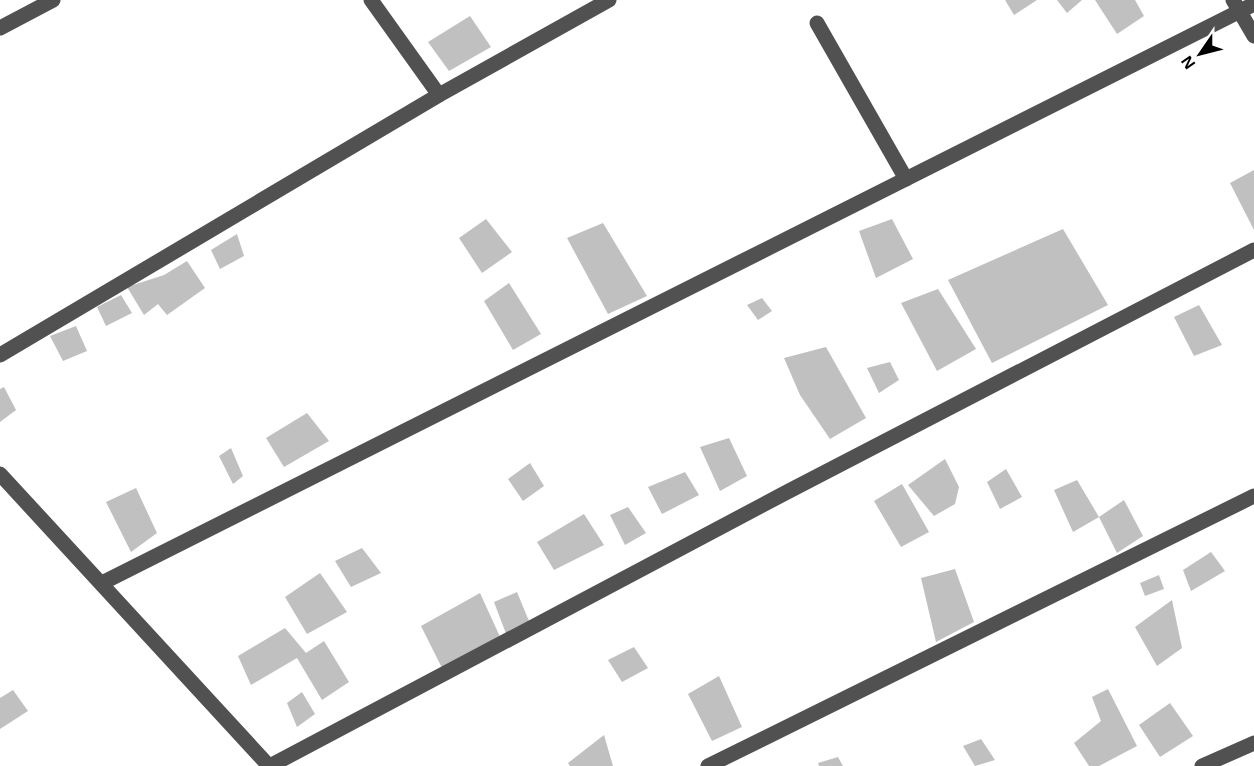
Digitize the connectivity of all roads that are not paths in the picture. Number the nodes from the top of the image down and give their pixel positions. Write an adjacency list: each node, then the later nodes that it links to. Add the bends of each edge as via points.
1 (53, 0): 6 (street)
2 (371, 0): 8 (street)
3 (609, 0): 8 (street)
4 (1242, 5): 7 (street); 9 (street)
5 (817, 23): 9 (street)
6 (0, 28)
7 (1254, 36)
8 (439, 95): 11 (street)
9 (906, 179): 14 (street)
10 (1254, 250): 16 (street)
11 (0, 355)
12 (0, 474): 14 (street)
13 (1254, 496): 17 (street)
14 (102, 583): 16 (street)
15 (1254, 743): 18 (street)
16 (269, 766)
17 (708, 766)
18 (1202, 766)

